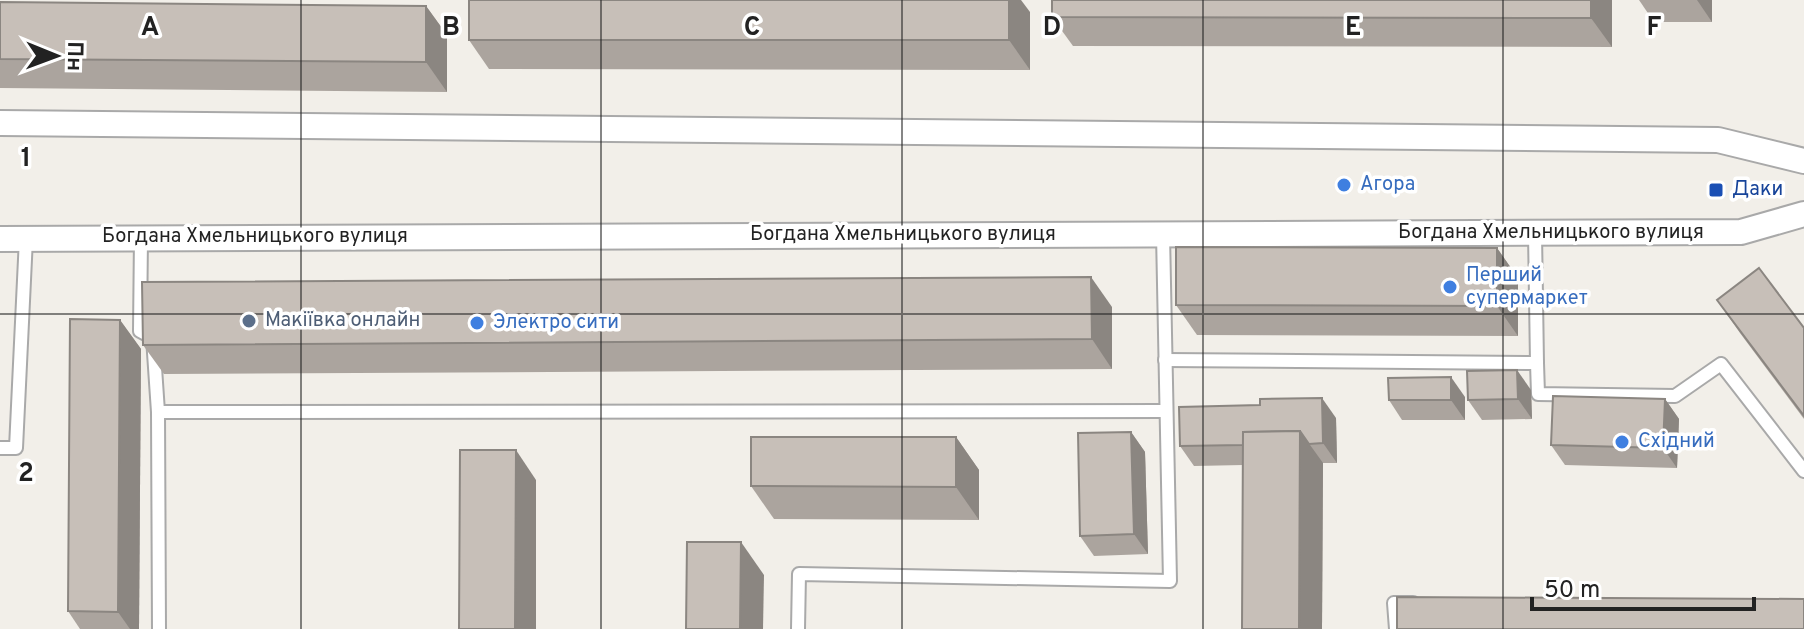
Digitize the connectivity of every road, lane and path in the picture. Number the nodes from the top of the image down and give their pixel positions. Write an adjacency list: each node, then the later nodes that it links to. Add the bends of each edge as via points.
1 (0, 123): 2 (street, via 1718,140)
2 (1804, 161)
3 (1804, 214): 4 (street, Богдана Хмельницького вулиця, via 1741,232)
4 (1535, 233): 5 (street, Богдана Хмельницького вулиця); 10 (lane)
5 (1163, 234): 6 (street, Богдана Хмельницького вулиця); 9 (lane)
6 (141, 237): 7 (street, Богдана Хмельницького вулиця); 12 (lane, via 140,331 153,338)
7 (26, 238): 8 (street, Богдана Хмельницького вулиця); 13 (lane, via 16,448)
8 (0, 239)
9 (1165, 360): 10 (lane); 11 (lane)
10 (1537, 363): 14 (lane, via 1538,394 1675,396 1721,364)
11 (1166, 411): 12 (lane); 17 (lane, via 1170,581 799,574)
12 (158, 412): 16 (lane)
13 (0, 448)
14 (1804, 471)
15 (1426, 604): 18 (lane, via 1394,603)
16 (159, 629)
17 (798, 629)
18 (1396, 629)

